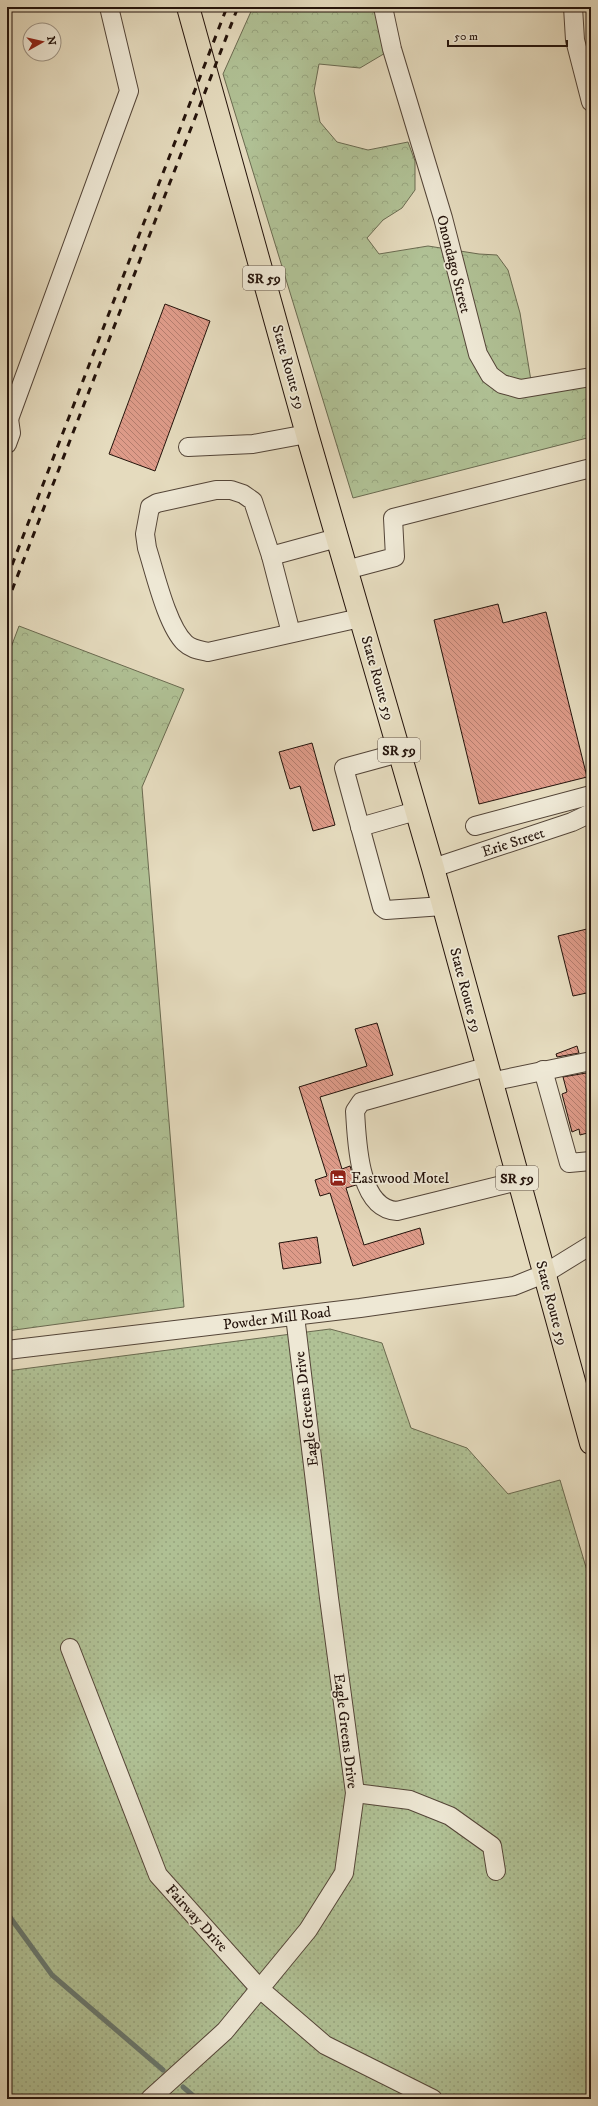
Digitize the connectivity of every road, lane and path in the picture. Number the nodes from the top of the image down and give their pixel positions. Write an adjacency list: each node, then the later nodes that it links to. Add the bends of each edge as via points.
1 (108, 7): 7 (street, via 129,91)
2 (188, 7): 8 (main road, State Route 59 / SR 59)
3 (383, 7): 6 (street, Onondago Street, via 392,49 443,218 478,354 490,375 502,384 520,388)
4 (573, 7): 5 (street, via 575,40)
5 (591, 102)
6 (591, 377)
7 (8, 420): 9 (street, via 11,433)
8 (307, 434): 10 (street, via 253,444); 12 (main road, State Route 59 / SR 59)
9 (7, 444)
10 (188, 447)
11 (591, 468): 14 (street, via 393,518 395,557)
12 (337, 538): 13 (street); 14 (main road, State Route 59 / SR 59)
13 (272, 556): 16 (street); 16 (street, via 253,501 243,494 231,490 216,490 157,503 150,507 145,534 147,548 174,630 185,644 195,650 208,652)
14 (346, 570): 15 (main road, State Route 59 / SR 59)
15 (360, 618): 16 (street); 17 (main road, State Route 59 / SR 59)
16 (291, 633)
17 (400, 753): 19 (main road, State Route 59 / SR 59); 24 (street, via 344,768)
18 (591, 794): 23 (street)
19 (416, 811): 24 (street); 25 (main road, State Route 59 / SR 59)
20 (591, 813): 21 (street, Erie Street)
21 (572, 822): 22 (street); 25 (street, Erie Street)
22 (591, 825)
23 (475, 826)
24 (360, 827): 26 (street, via 382,907 386,910)
25 (433, 868): 26 (main road, State Route 59 / SR 59)
26 (443, 906): 29 (main road, State Route 59 / SR 59)
27 (591, 1061): 28 (street)
28 (543, 1070): 29 (street); 30 (street, via 569,1163)
29 (488, 1074): 31 (main road, State Route 59 / SR 59); 31 (street, via 360,1102 355,1111 364,1180 372,1198 381,1207 397,1211)
30 (591, 1161)
31 (518, 1181): 33 (main road, State Route 59 / SR 59)
32 (591, 1245): 33 (street, Powder Mill Road)
33 (544, 1274): 34 (street, Powder Mill Road, via 514,1286); 36 (main road, State Route 59 / SR 59)
34 (295, 1316): 35 (street, Powder Mill Road); 38 (street, Eagle Greens Drive)
35 (7, 1350)
36 (591, 1443)
37 (70, 1648): 40 (street, Fairway Drive, via 158,1875)
38 (355, 1793): 39 (street, via 410,1800 450,1816 492,1846); 40 (street, Eagle Greens Drive, via 344,1872 308,1930)
39 (496, 1871)
40 (260, 1989): 41 (street, Eagle Greens Drive, via 225,2030); 42 (street, Fairway Drive, via 325,2045)
41 (150, 2099)
42 (433, 2099)

